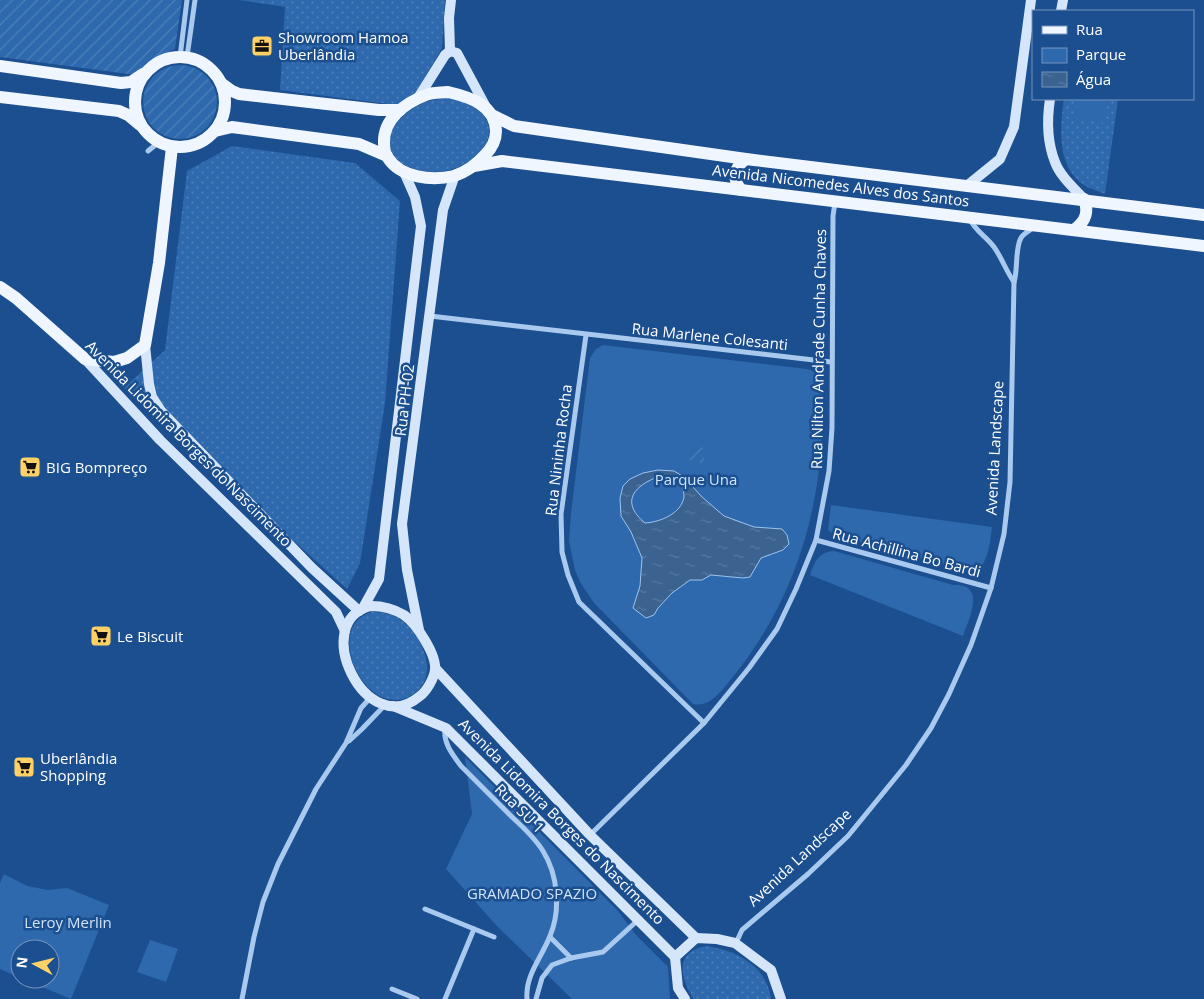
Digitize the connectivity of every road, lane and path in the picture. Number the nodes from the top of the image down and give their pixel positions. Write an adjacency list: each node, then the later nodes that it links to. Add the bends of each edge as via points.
1 (187, 0): 6 (street)
2 (195, 0): 6 (street)
3 (451, 0): 5 (street)
4 (1031, 0): 25 (street, via 1014,127 1000,159)
5 (450, 50): 11 (street); 14 (street, via 457,53)
6 (183, 57): 8 (main road, via 168,58); 9 (main road, via 199,60 217,75)
7 (0, 66): 8 (main road, via 121,83 131,82)
8 (147, 71): 15 (main road, via 136,92 136,110)
9 (221, 83): 13 (main road, via 239,94); 16 (main road, via 224,110)
10 (0, 97): 15 (main road, via 119,111 128,114)
11 (418, 98): 13 (main road); 14 (main road, via 448,92 468,96)
12 (1050, 100): 27 (street, via 1048,125 1055,163)
13 (400, 110): 20 (main road, via 392,117 384,136)
14 (489, 111): 21 (main road, Avenida Nicomedes Alves dos Santos, via 514,126); 22 (main road, via 496,125 496,135 493,145)
15 (142, 127): 17 (main road)
16 (215, 131): 18 (main road, via 196,145); 20 (main road, via 232,128 359,144)
17 (158, 142): 18 (main road); 19 (street)
18 (172, 146): 38 (main road, via 159,263)
19 (148, 151)
20 (387, 156): 23 (main road)
21 (746, 159): 25 (main road, Avenida Nicomedes Alves dos Santos); 26 (main road, via 735,174)
22 (474, 166): 24 (main road); 26 (main road, Avenida Nicomedes Alves dos Santos, via 502,161)
23 (404, 172): 24 (main road, via 434,178); 45 (street, Rua PH-02, via 415,197 421,226 379,579)
24 (455, 176): 36 (street, Rua PH-02, via 444,210)
25 (968, 185): 27 (main road, Avenida Nicomedes Alves dos Santos)
26 (741, 190): 28 (main road, Avenida Nicomedes Alves dos Santos)
27 (1084, 199): 29 (main road, Avenida Nicomedes Alves dos Santos); 32 (main road, via 1087,213)
28 (835, 201): 30 (main road, Avenida Nicomedes Alves dos Santos); 40 (street, Rua Nilton Andrade Cunha Chaves)
29 (1204, 214)
30 (969, 217): 31 (main road, Avenida Nicomedes Alves dos Santos); 34 (street, via 974,228 998,253)
31 (1036, 225): 32 (main road, Avenida Nicomedes Alves dos Santos); 34 (street, Avenida Landscape, via 1021,236 1018,243)
32 (1075, 229): 33 (main road, Avenida Nicomedes Alves dos Santos)
33 (1204, 246)
34 (1014, 282): 44 (street, Avenida Landscape, via 1010,482 1004,534)
35 (0, 287): 39 (main road, Avenida Lidomira Borges do Nascimento)
36 (430, 316): 37 (street, Rua Marlene Colesanti); 46 (street, Rua PH-02, via 402,524)
37 (586, 335): 40 (street, Rua Marlene Colesanti); 51 (street, Rua Nininha Rocha, via 561,514 562,552 568,575 579,602)
38 (145, 345): 39 (main road, via 127,358 114,362); 41 (street, Avenida Lidomira Borges do Nascimento, via 152,397 161,411)
39 (86, 359): 42 (street, Avenida Lidomira Borges do Nascimento)
40 (831, 362): 43 (street, Rua Nilton Andrade Cunha Chaves, via 830,471)
41 (207, 458): 42 (street); 45 (street, Avenida Lidomira Borges do Nascimento, via 312,568)
42 (194, 473): 47 (street, Avenida Lidomira Borges do Nascimento, via 336,612)
43 (816, 540): 44 (street, Rua Achillina Bo Bardi); 51 (street, Rua Nilton Andrade Cunha Chaves, via 777,628 750,668)
44 (991, 588): 61 (street, Avenida Landscape, via 949,694 906,765 848,836 742,930)
45 (361, 610): 46 (street, via 381,606 390,609 404,615); 47 (street, via 348,622)
46 (419, 630): 48 (street)
47 (345, 631): 49 (street, via 346,659 352,676)
48 (436, 669): 50 (street, via 422,695 409,704); 54 (street, Avenida Lidomira Borges do Nascimento)
49 (371, 697): 50 (street); 53 (street, via 361,708)
50 (389, 706): 52 (street, Avenida Lidomira Borges do Nascimento); 53 (street)
51 (704, 723): 54 (street, Rua Nilton Andrade Cunha Chaves)
52 (446, 728): 56 (street, Avenida Lidomira Borges do Nascimento); 58 (street, Rua SU 1, via 444,737 461,766 544,851 557,893 555,921)
53 (346, 743): 65 (street, via 316,789 275,871 256,928)
54 (590, 835): 60 (street, Avenida Lidomira Borges do Nascimento)
55 (425, 909): 57 (street)
56 (638, 920): 62 (street, Avenida Lidomira Borges do Nascimento); 63 (street, via 604,952)
57 (474, 929): 59 (street); 67 (street)
58 (550, 936): 63 (street); 68 (street, Rua SU 1, via 526,987)
59 (494, 937)
60 (696, 938): 61 (street); 62 (street)
61 (735, 944): 71 (street, via 771,970)
62 (675, 957): 70 (street, via 678,988)
63 (571, 958): 69 (street, via 552,965 544,973)
64 (392, 989): 66 (street)
65 (242, 999)
66 (416, 999)
67 (445, 999)
68 (527, 999)
69 (536, 999)
70 (685, 999)
71 (781, 999)

